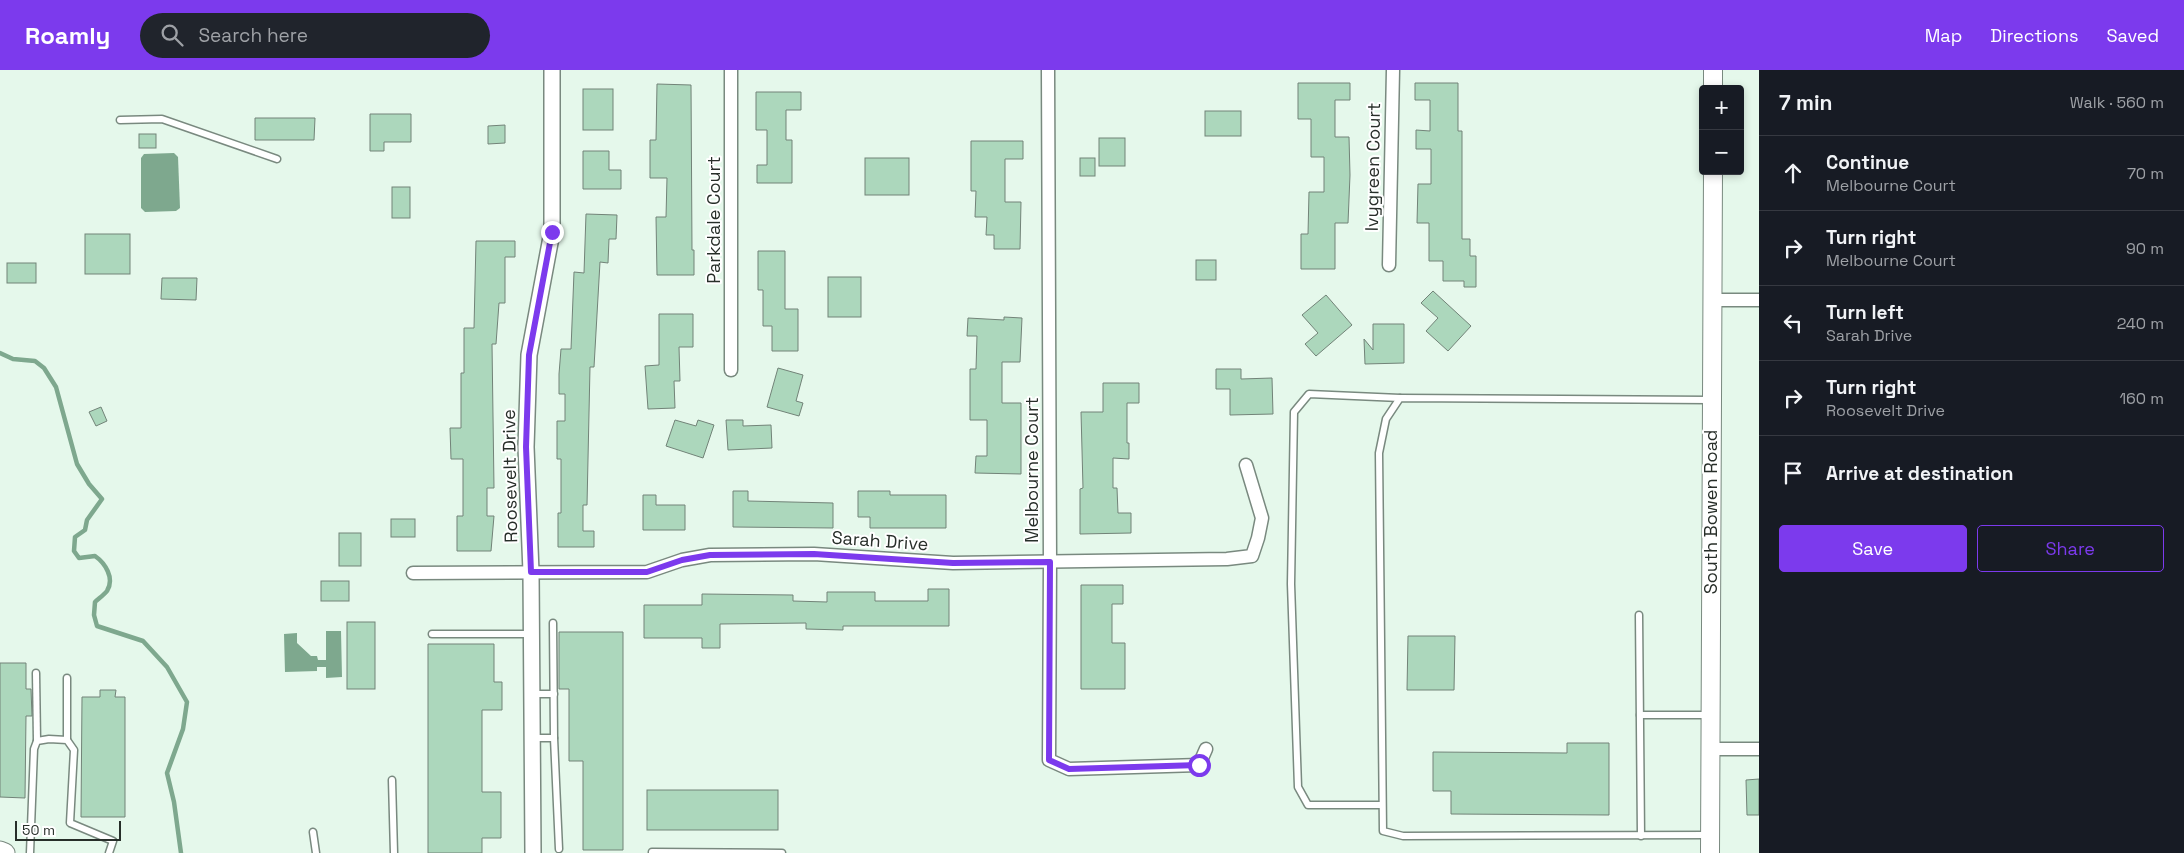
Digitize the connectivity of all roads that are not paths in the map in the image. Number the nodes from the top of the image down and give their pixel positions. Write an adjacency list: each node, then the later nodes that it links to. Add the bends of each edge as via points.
1 (552, 70): 18 (street, Roosevelt Drive, via 552,232 529,355 526,447)
2 (731, 70): 13 (street, Parkdale Court)
3 (1048, 70): 17 (street, Melbourne Court)
4 (1393, 70): 10 (street, Ivygreen Court)
5 (1713, 70): 6 (main road)
6 (1713, 85)
7 (120, 120): 8 (lane, via 162,120)
8 (277, 159)
9 (1713, 175): 11 (main road, South Bowen Road)
10 (1389, 265)
11 (1712, 300): 12 (street); 15 (main road, South Bowen Road)
12 (1759, 300)
13 (731, 370)
14 (1400, 398): 15 (lane); 38 (lane, via 1386,419 1378,453); 38 (lane, via 1309,394 1294,412 1291,584 1298,787 1308,805)
15 (1712, 400): 29 (main road, South Bowen Road)
16 (1246, 465): 17 (street, Sarah Drive, via 1262,518 1252,556)
17 (1050, 562): 18 (street, Sarah Drive, via 953,563 814,554 710,555 647,572); 34 (street, Melbourne Court, via 1049,760 1069,769 1199,765)
18 (531, 572): 19 (street, Sarah Drive); 23 (street, Roosevelt Drive)
19 (413, 573)
20 (1639, 615): 28 (lane)
21 (553, 623): 27 (lane)
22 (432, 634): 23 (lane)
23 (531, 634): 26 (street, Roosevelt Drive)
24 (36, 673): 33 (lane)
25 (67, 678): 32 (lane)
26 (531, 694): 27 (lane); 30 (street, Roosevelt Drive)
27 (554, 694): 31 (lane)
28 (1640, 715): 29 (lane); 41 (lane)
29 (1710, 715): 35 (main road, South Bowen Road)
30 (532, 738): 31 (lane); 50 (street, Roosevelt Drive)
31 (554, 738): 42 (lane)
32 (67, 740): 33 (lane); 47 (lane, via 74,750 70,823 113,841)
33 (37, 741): 46 (lane)
34 (1206, 749)
35 (1710, 749): 36 (street); 40 (main road, South Bowen Road)
36 (1759, 749)
37 (392, 780): 49 (lane)
38 (1382, 805): 41 (lane, via 1383,831 1402,836)
39 (313, 832): 48 (lane)
40 (1710, 835): 41 (lane); 52 (main road, South Bowen Road)
41 (1641, 836)
42 (559, 848)
43 (0, 851): 45 (main road)
44 (652, 852): 51 (lane)
45 (5, 853)
46 (30, 853)
47 (109, 853)
48 (316, 853)
49 (394, 853)
50 (533, 853)
51 (782, 853)
52 (1710, 853)

